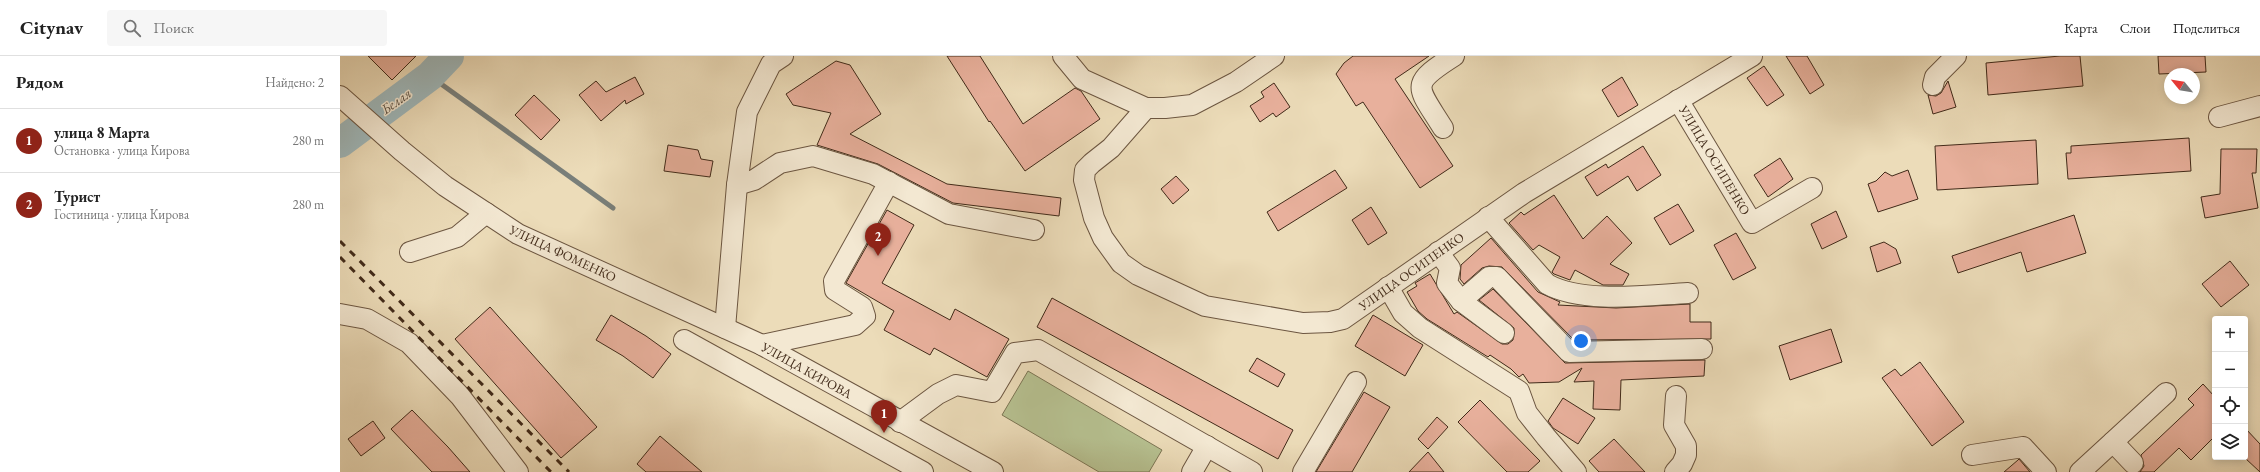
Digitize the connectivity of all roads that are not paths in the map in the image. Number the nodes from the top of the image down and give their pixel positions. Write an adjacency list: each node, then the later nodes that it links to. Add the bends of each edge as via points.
1 (783, 56): 15 (street, via 771,64 747,112)
2 (1063, 56): 11 (street, via 1082,79)
3 (1274, 56): 11 (street, via 1236,82 1192,104)
4 (1454, 56): 13 (street, via 1430,71 1421,84 1420,92)
5 (1752, 56): 8 (street, УЛИЦА ОСИПЕНКО)
6 (1956, 56): 7 (street, via 1935,77)
7 (1932, 85)
8 (1678, 100): 16 (street, УЛИЦА ОСИПЕНКО, via 1752,223); 18 (street, УЛИЦА ОСИПЕНКО)
9 (346, 102): 17 (street, УЛИЦА ФОМЕНКО, via 445,186)
10 (2260, 106): 12 (street)
11 (1146, 108): 22 (street, УЛИЦА ОСИПЕНКО, via 1111,148 1085,170 1084,180 1094,218 1103,238 1121,263 1138,275 1205,306 1303,323 1343,319)
12 (2219, 117)
13 (1443, 128)
14 (889, 182): 15 (street, via 873,174 812,156 780,163 754,180); 19 (street, via 949,214); 29 (street, via 834,281 835,290 862,307 865,316 855,325)
15 (737, 185): 26 (street)
16 (1812, 188)
17 (486, 214): 20 (street, via 457,237); 26 (street, УЛИЦА ФОМЕНКО, via 518,234)
18 (1488, 217): 21 (street, УЛИЦА ОСИПЕНКО); 23 (street, via 1547,284 1560,291 1622,297)
19 (1034, 230)
20 (410, 252)
21 (1438, 252): 22 (street, УЛИЦА ОСИПЕНКО); 24 (street, via 1450,268 1447,283)
22 (1388, 287): 45 (street, via 1403,313 1420,328 1519,391 1528,412)
23 (1688, 293)
24 (1461, 301): 27 (street); 30 (street, via 1489,277 1497,277 1569,352)
25 (340, 314): 39 (street, via 367,319 409,343 460,396)
26 (725, 328): 29 (street, УЛИЦА КИРОВА)
27 (1504, 333)
28 (684, 340): 40 (street)
29 (762, 345): 34 (street, УЛИЦА КИРОВА)
30 (1702, 349)
31 (1356, 382): 44 (street)
32 (2166, 393): 35 (street)
33 (1676, 396): 46 (street, via 1674,425 1686,446 1686,455)
34 (900, 422): 36 (street, via 938,394 956,385 992,392 1015,353 1038,350); 41 (street, УЛИЦА КИРОВА)
35 (2113, 442): 38 (street); 48 (street)
36 (1207, 446): 42 (street); 43 (street)
37 (1972, 455): 47 (street, via 2023,447)
38 (2133, 463)
39 (518, 472)
40 (923, 472)
41 (993, 472)
42 (1192, 472)
43 (1252, 472)
44 (1303, 472)
45 (1576, 472)
46 (1674, 472)
47 (2046, 472)
48 (2080, 472)

